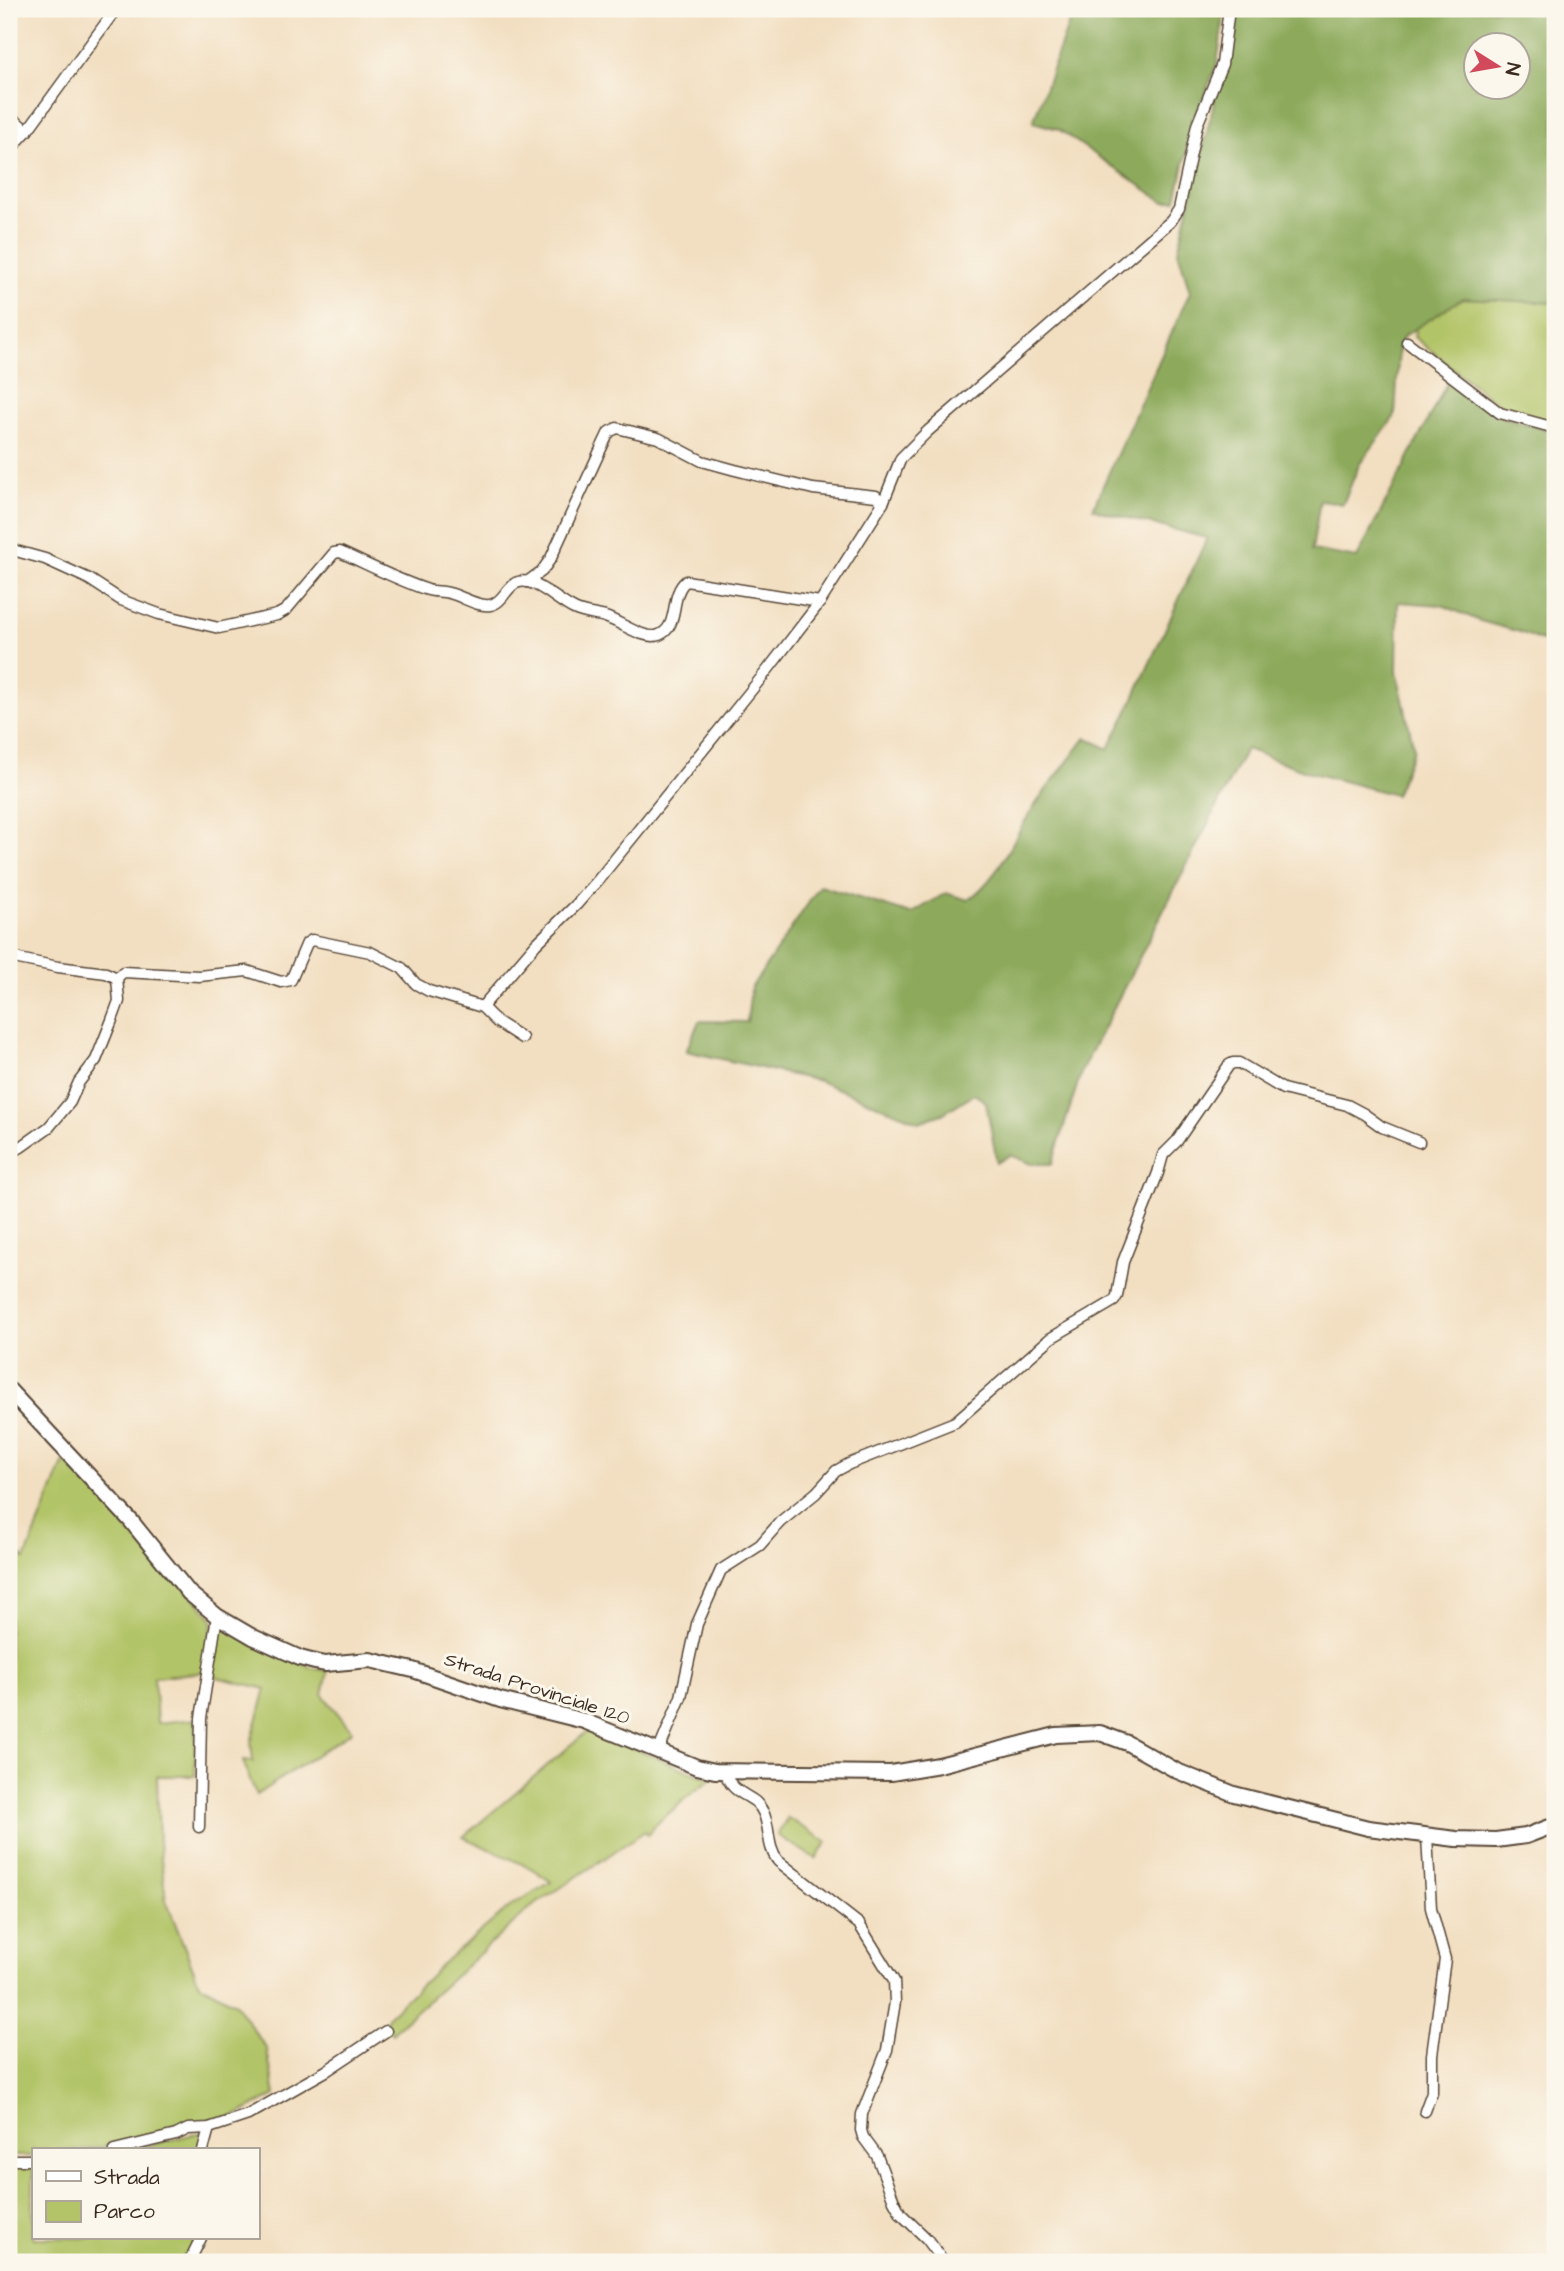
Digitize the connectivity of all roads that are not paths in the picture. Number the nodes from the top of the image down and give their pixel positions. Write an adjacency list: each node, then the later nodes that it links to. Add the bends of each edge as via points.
1 (116, 9): 4 (street)
2 (1229, 9): 8 (street, via 1222,64 1197,125 1179,209 1171,221 928,431 901,458)
3 (9, 115): 4 (street)
4 (27, 131): 5 (street)
5 (9, 151)
6 (1408, 342): 7 (street, via 1500,413)
7 (1555, 428)
8 (883, 503): 10 (street, via 876,496 813,489 702,461 658,438 617,428 609,432 551,558); 11 (street)
9 (9, 550): 10 (street, via 45,559 121,600 219,628 286,610 334,552 421,587 487,606 497,603 517,582)
10 (527, 582): 11 (street, via 577,611 653,637 669,626 677,593 686,581)
11 (820, 602): 14 (street, via 599,879)
12 (9, 957): 13 (street)
13 (117, 978): 14 (street, via 123,972 199,976 247,971 290,981 312,940 370,951 429,991); 17 (street, via 119,1001 96,1060 49,1127)
14 (482, 1007): 15 (street)
15 (522, 1038)
16 (1419, 1142): 20 (street, via 1382,1127 1347,1105 1283,1089 1239,1063 1230,1065 1163,1155 1123,1262 1114,1301 1039,1347 955,1422 836,1471 760,1545 721,1570 698,1623 681,1697)
17 (9, 1154)
18 (9, 1390): 19 (street, Strada Provinciale 120, via 131,1521 189,1593)
19 (217, 1616): 20 (street, Strada Provinciale 120, via 300,1658 325,1664 370,1660 398,1665 500,1700 584,1721); 23 (street, via 201,1718)
20 (659, 1750): 21 (street, Strada Provinciale 120, via 696,1767)
21 (725, 1771): 24 (street, Strada Provinciale 120, via 891,1773 1056,1735 1100,1733 1244,1797 1368,1828); 34 (street, via 733,1788 763,1812 778,1861 859,1924 894,1981 887,2050 862,2114 861,2130 901,2214)
22 (1555, 1825): 24 (street, Strada Provinciale 120, via 1526,1836 1496,1840)
23 (199, 1827)
24 (1427, 1836): 26 (street, via 1431,1908 1445,1959 1432,2055 1432,2092)
25 (386, 2031): 27 (street, via 248,2115)
26 (1425, 2111)
27 (209, 2128): 28 (street, via 188,2129); 29 (street)
28 (122, 2148)
29 (204, 2148)
30 (9, 2160): 31 (street)
31 (32, 2160)
32 (200, 2240): 33 (street)
33 (190, 2262)
34 (944, 2262)

